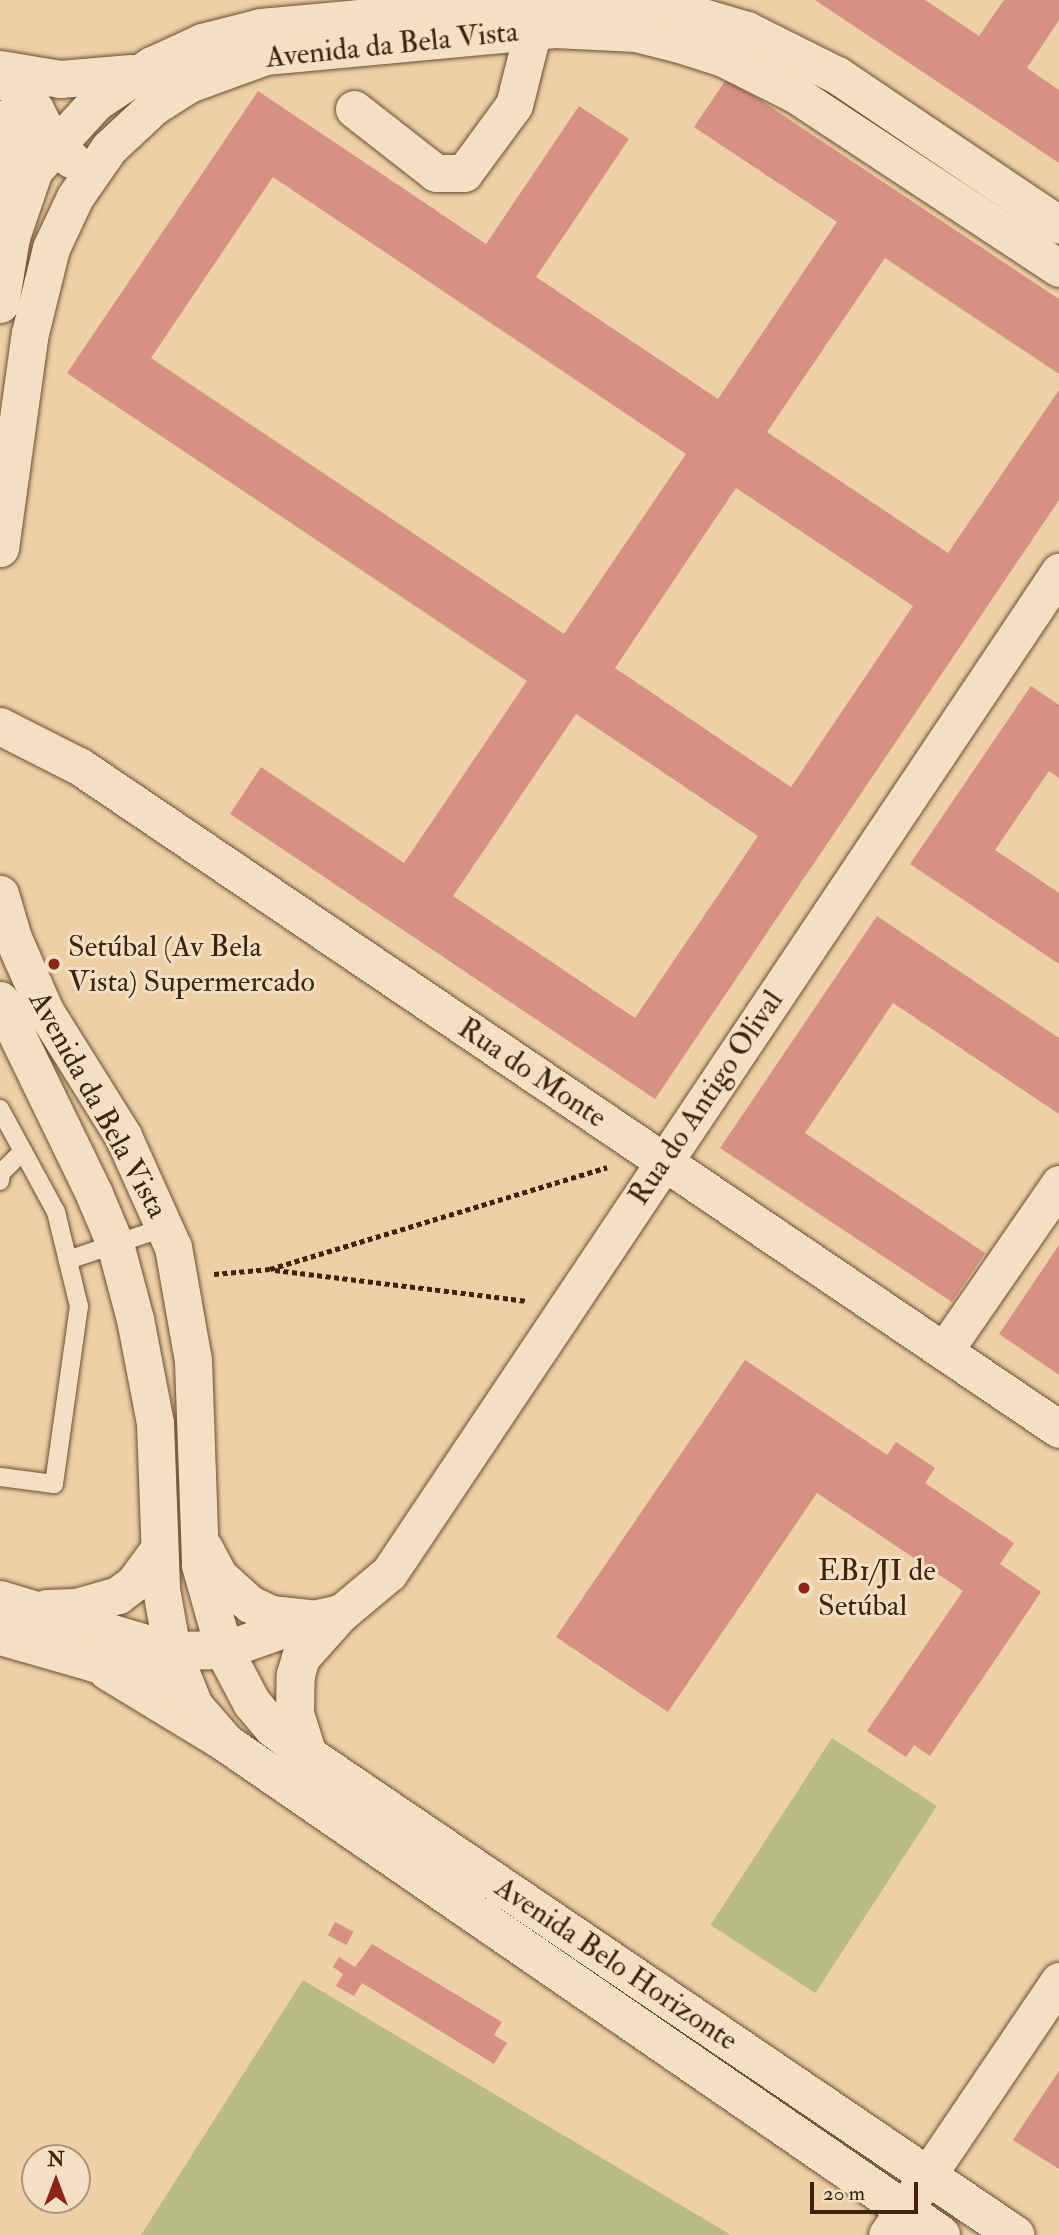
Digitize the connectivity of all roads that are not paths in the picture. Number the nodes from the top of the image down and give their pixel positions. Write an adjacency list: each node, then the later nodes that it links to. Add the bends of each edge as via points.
1 (679, 4): 2 (street, Avenida da Bela Vista); 5 (street, Avenida da Bela Vista, via 557,2 300,23 202,42)
2 (745, 15): 11 (street, Avenida da Bela Vista)
3 (533, 30): 6 (street, via 514,105 464,173 436,173); 10 (street, Avenida da Bela Vista, via 265,55 189,84 154,106 130,126); 13 (street, Avenida da Bela Vista, via 636,33 723,58 760,74)
4 (0, 71): 5 (street, via 61,79); 9 (street, via 35,109)
5 (143, 71): 9 (street, Avenida da Bela Vista, via 96,102)
6 (354, 109)
7 (0, 119): 9 (street, via 30,139)
8 (0, 130): 12 (street, via 13,195)
9 (53, 145): 10 (street); 12 (street, Avenida da Bela Vista, via 34,170)
10 (89, 174): 15 (street, Avenida da Bela Vista, via 51,248 41,288)
11 (1059, 225)
12 (14, 227): 14 (street, Avenida da Bela Vista)
13 (1059, 268)
14 (0, 304)
15 (0, 548)
16 (1059, 572): 22 (street, Rua do Antigo Olival)
17 (0, 726): 22 (street, Rua do Monte, via 79,766)
18 (0, 894): 25 (street, Avenida da Bela Vista, via 44,1011 123,1136)
19 (0, 1000): 26 (street, Avenida da Bela Vista)
20 (0, 1110): 21 (lane)
21 (23, 1151): 23 (lane, via 1,1173); 27 (lane, via 56,1212)
22 (663, 1162): 28 (street, Rua do Monte); 34 (street, Rua do Antigo Olival, via 389,1573)
23 (0, 1181)
24 (1059, 1184): 28 (street)
25 (166, 1227): 26 (lane); 31 (street, Avenida da Bela Vista, via 181,1279 193,1360)
26 (115, 1244): 27 (lane); 32 (street, Avenida da Bela Vista, via 155,1423)
27 (68, 1260): 30 (lane, via 79,1306 54,1484)
28 (944, 1352): 29 (street, Rua do Monte)
29 (1059, 1429)
30 (0, 1477)
31 (198, 1531): 34 (street, via 213,1568 250,1604 271,1614); 36 (street, Avenida da Bela Vista, via 210,1613)
32 (159, 1549): 33 (street, via 134,1583 106,1601); 38 (street, Avenida da Bela Vista)
33 (15, 1604): 38 (street, Avenida Belo Horizonte)
34 (325, 1621): 36 (street, Rua do Antigo Olival); 40 (street, via 301,1658 296,1675 295,1714)
35 (0, 1636): 37 (street, Avenida Belo Horizonte)
36 (230, 1662): 38 (street, Avenida Belo Horizonte); 40 (street, Avenida Belo Horizonte, via 252,1703 273,1728)
37 (94, 1663): 38 (street, Avenida Belo Horizonte); 39 (street, Avenida Belo Horizonte)
38 (177, 1665): 39 (street, Avenida Belo Horizonte, via 206,1724)
39 (226, 1743): 43 (street, Avenida Belo Horizonte)
40 (309, 1755): 42 (street, Avenida Belo Horizonte)
41 (1059, 1981): 42 (street)
42 (927, 2176): 43 (street); 45 (street, Avenida Belo Horizonte)
43 (895, 2223): 44 (street, Avenida Belo Horizonte)
44 (941, 2235)
45 (1015, 2235)

